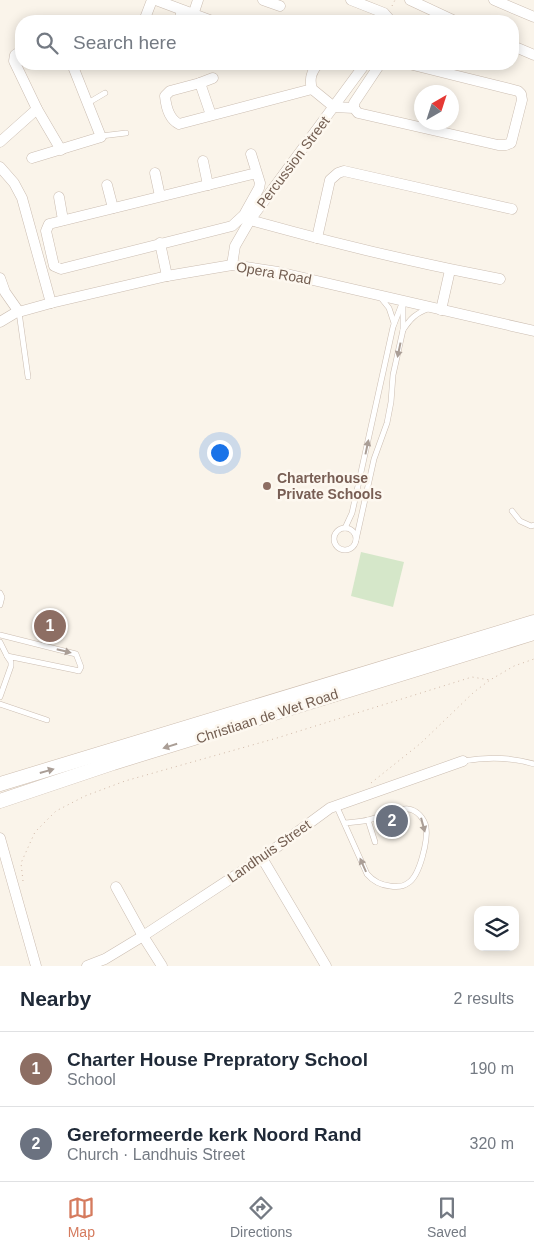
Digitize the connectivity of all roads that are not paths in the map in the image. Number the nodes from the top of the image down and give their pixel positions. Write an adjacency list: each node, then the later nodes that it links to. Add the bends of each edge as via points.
1 (152, 0): 10 (street)
2 (156, 0): 9 (street)
3 (198, 0): 12 (street)
4 (263, 0): 8 (street)
5 (351, 0): 13 (street)
6 (410, 0): 14 (street)
7 (494, 0): 15 (street)
8 (280, 6)
9 (182, 11): 11 (street); 12 (street)
10 (146, 15)
11 (181, 15)
12 (193, 15)
13 (386, 15)
14 (442, 15)
15 (534, 17)
16 (519, 49): 17 (street)
17 (534, 55)
18 (18, 70): 29 (street)
19 (74, 70): 28 (street)
20 (313, 70): 26 (street, via 310,78)
21 (362, 70): 30 (street, Percussion Street)
22 (376, 70): 30 (street, via 354,103)
23 (433, 70): 30 (street, via 518,91 522,100 510,142 498,145)
24 (212, 78): 25 (street)
25 (200, 83): 31 (street); 31 (street, via 170,91 165,96 171,117 179,124)
26 (312, 89): 30 (street); 31 (street)
27 (104, 93): 28 (lane)
28 (88, 103): 33 (street)
29 (37, 108): 34 (street); 35 (street)
30 (344, 108): 49 (street, Percussion Street)
31 (211, 115)
32 (126, 133): 33 (lane)
33 (101, 136): 35 (street)
34 (0, 142)
35 (62, 150): 37 (street)
36 (251, 154): 41 (street)
37 (32, 158)
38 (203, 161): 43 (street)
39 (0, 168): 59 (street, via 22,198)
40 (155, 173): 44 (street)
41 (256, 173): 43 (street); 51 (street, via 260,183 256,195 232,226)
42 (107, 185): 46 (street)
43 (208, 185): 44 (street)
44 (160, 196): 46 (street)
45 (59, 197): 48 (street)
46 (113, 208): 48 (street)
47 (512, 209): 50 (street, via 344,171 330,180)
48 (63, 220): 51 (street, via 49,224 46,231 56,268)
49 (250, 220): 50 (street); 52 (street, Percussion Street, via 235,246)
50 (317, 238): 53 (street)
51 (160, 243): 54 (street)
52 (232, 265): 54 (street, Opera Road); 57 (street, Opera Road, via 278,272)
53 (450, 270): 56 (street); 60 (street)
54 (167, 276): 59 (street, Opera Road)
55 (0, 278): 62 (street)
56 (500, 279)
57 (380, 296): 58 (street, Opera Road); 64 (lane)
58 (403, 301): 60 (street, Opera Road); 64 (lane); 65 (lane)
59 (51, 303): 62 (street, Opera Road)
60 (436, 309): 65 (lane, via 415,315); 66 (street, Opera Road)
61 (0, 310): 62 (street, Opera Road)
62 (17, 312): 63 (street, Opera Road); 67 (lane)
63 (0, 322)
64 (394, 323): 70 (lane, one-way to 64, via 352,513)
65 (403, 330): 71 (lane, one-way to 71, via 391,402)
66 (534, 331)
67 (28, 377)
68 (512, 511): 69 (lane, via 520,521)
69 (534, 525)
70 (345, 528): 71 (lane, via 352,530); 71 (lane, via 335,536 336,545 346,550)
71 (356, 540)
72 (0, 593): 73 (lane)
73 (0, 605)
74 (534, 622): 85 (main road, Christiaan de Wet Road, one-way to 74)
75 (534, 633): 86 (main road, Christiaan de Wet Road, one-way to 86)
76 (0, 635): 79 (lane, one-way to 79, via 76,654 81,667 79,671)
77 (0, 642): 79 (lane)
78 (0, 653): 79 (lane)
79 (7, 656): 80 (lane, via 11,666)
80 (0, 697)
81 (0, 704): 82 (lane)
82 (47, 720)
83 (463, 761): 84 (lane, via 500,759); 87 (street, Landhuis Street)
84 (534, 764)
85 (0, 784)
86 (0, 801)
87 (336, 805): 89 (lane); 92 (street, Landhuis Street)
88 (368, 820): 89 (lane); 89 (lane, one-way to 89, via 404,808 421,816 426,826 424,848 418,870 407,884 387,886 372,880); 91 (lane)
89 (345, 823)
90 (0, 838): 95 (street)
91 (375, 842)
92 (262, 858): 94 (street, Landhuis Street); 98 (street)
93 (116, 887): 94 (street)
94 (143, 936): 96 (street, Landhuis Street); 97 (street)
95 (36, 966)
96 (87, 966)
97 (162, 966)
98 (326, 966)

